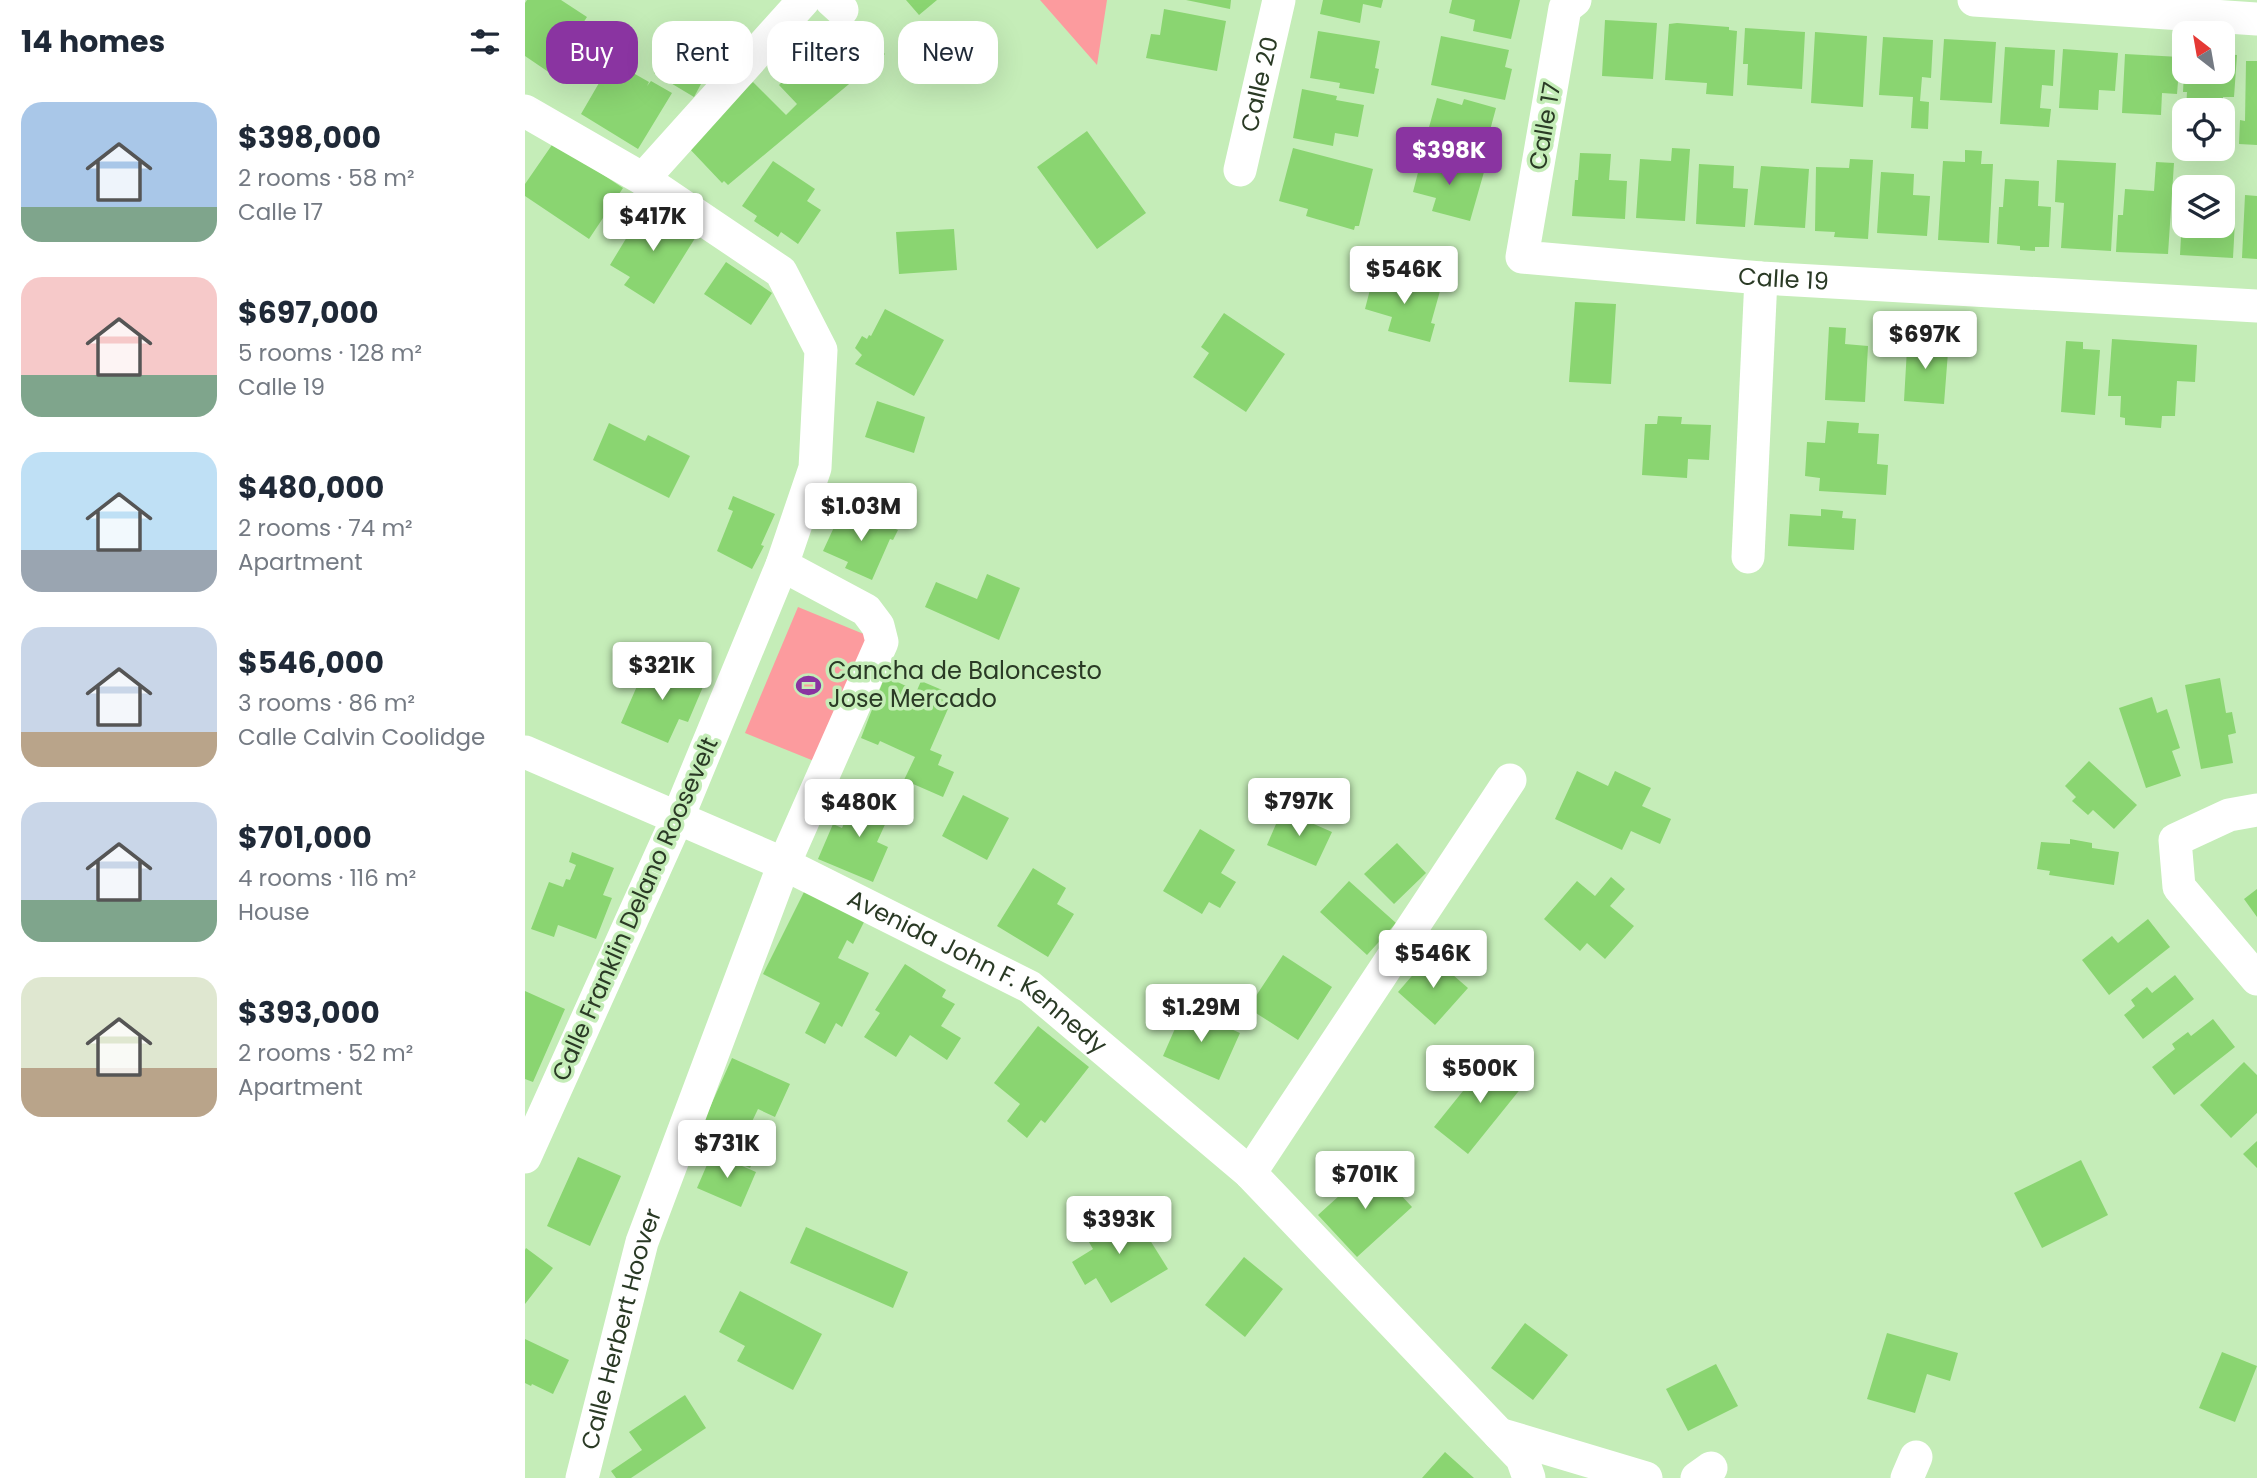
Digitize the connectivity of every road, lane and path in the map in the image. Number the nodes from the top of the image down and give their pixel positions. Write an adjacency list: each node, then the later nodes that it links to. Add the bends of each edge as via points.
1 (804, 0): 8 (street)
2 (1279, 0): 7 (street, Calle 20)
3 (1575, 0): 9 (street, Calle 17, via 1565,8)
4 (1974, 0): 5 (street)
5 (2257, 19)
6 (525, 111): 8 (street, Calle Franklin Delano Roosevelt)
7 (1240, 170)
8 (643, 179): 13 (street, Calle Franklin Delano Roosevelt, via 781,272 821,350 815,468)
9 (1523, 257): 10 (street, Calle 19)
10 (1761, 278): 11 (street, Calle 19); 12 (street)
11 (2257, 306)
12 (1748, 557)
13 (782, 565): 17 (street, Calle Franklin Delano Roosevelt); 18 (street, Calle Herbert Hoover, via 866,610 878,626 881,642)
14 (525, 751): 17 (street, Avenida John F. Kennedy)
15 (1510, 780): 21 (street)
16 (2257, 810): 19 (street, via 2229,815 2175,840 2179,887)
17 (678, 817): 18 (street, Avenida John F. Kennedy); 20 (street, Calle Franklin Delano Roosevelt)
18 (784, 864): 21 (street, Avenida John F. Kennedy, via 1030,987); 23 (street, Calle Herbert Hoover, via 642,1242)
19 (2257, 979)
20 (525, 1157)
21 (1250, 1173): 22 (street, Avenida John F. Kennedy)
22 (1499, 1434): 24 (street, Avenida John F. Kennedy, via 1522,1458); 25 (street)
23 (582, 1478)
24 (1529, 1478)
25 (1646, 1478)

